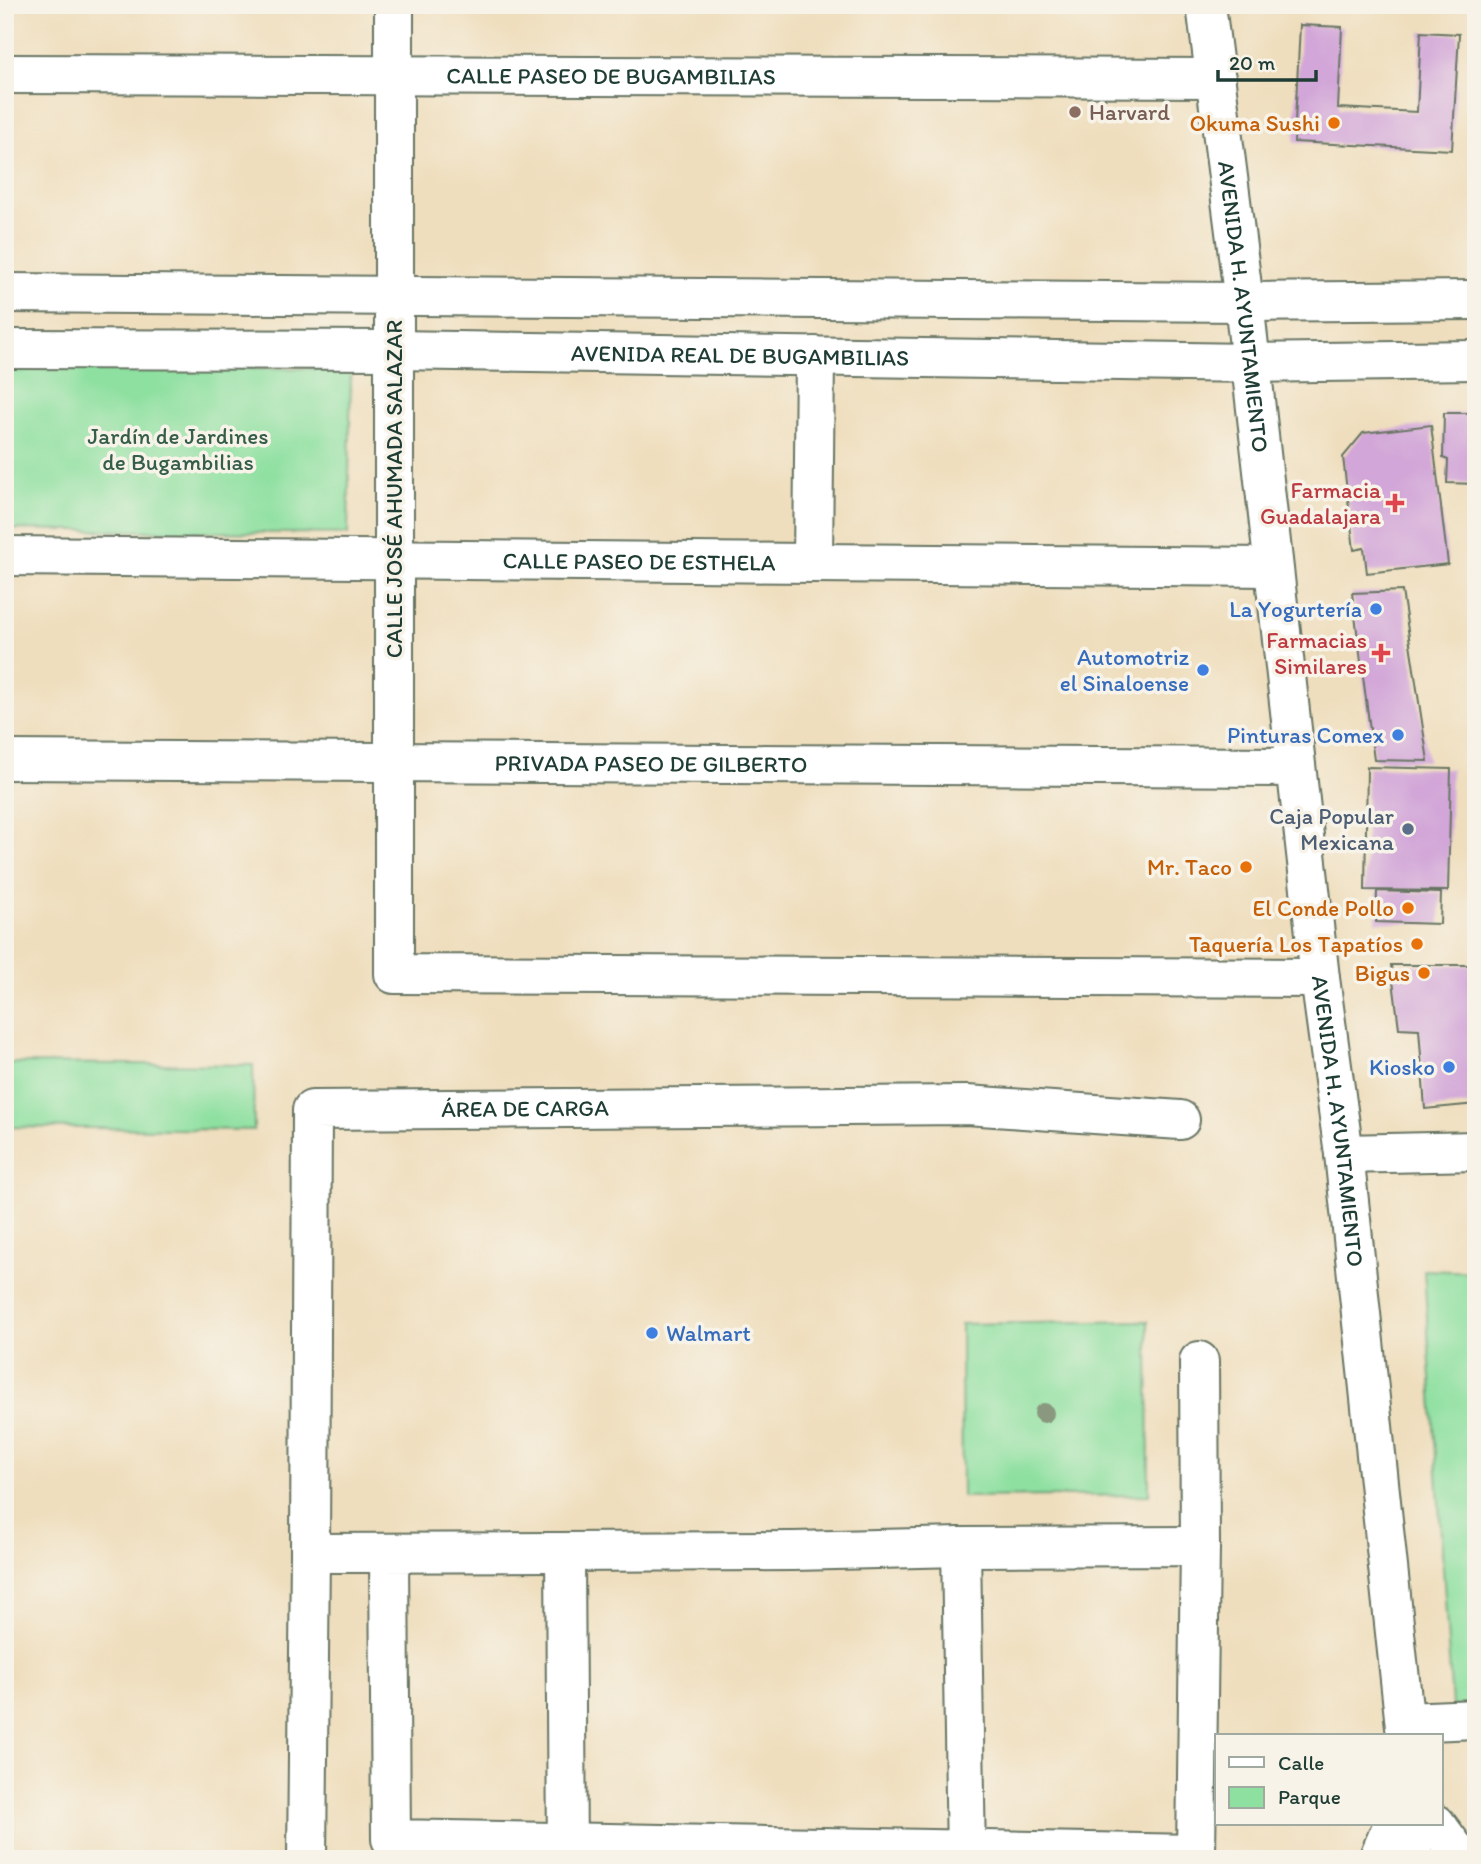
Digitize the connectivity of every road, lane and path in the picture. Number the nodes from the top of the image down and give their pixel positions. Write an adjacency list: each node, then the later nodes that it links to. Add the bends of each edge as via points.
1 (394, 5): 4 (street, CALLE JOSÉ AHUMADA SALAZAR)
2 (1206, 5): 5 (street, AVENIDA H. AYUNTAMIENTO)
3 (5, 74): 4 (street, CALLE PASEO DE BUGAMBILIAS)
4 (394, 75): 5 (street, CALLE PASEO DE BUGAMBILIAS); 7 (street, CALLE JOSÉ AHUMADA SALAZAR)
5 (1216, 78): 9 (street, AVENIDA H. AYUNTAMIENTO)
6 (5, 293): 7 (street)
7 (394, 296): 9 (street); 11 (street, CALLE JOSÉ AHUMADA SALAZAR)
8 (1476, 300): 9 (street)
9 (1244, 302): 14 (street, AVENIDA H. AYUNTAMIENTO)
10 (5, 349): 11 (street, AVENIDA REAL DE BUGAMBILIAS)
11 (394, 350): 12 (street, AVENIDA REAL DE BUGAMBILIAS); 16 (street, CALLE JOSÉ AHUMADA SALAZAR)
12 (815, 356): 14 (street, AVENIDA REAL DE BUGAMBILIAS); 17 (street)
13 (1476, 360): 14 (street, AVENIDA REAL DE BUGAMBILIAS)
14 (1250, 363): 18 (street, AVENIDA H. AYUNTAMIENTO)
15 (5, 556): 16 (street, CALLE PASEO DE ESTHELA)
16 (394, 559): 17 (street, CALLE PASEO DE ESTHELA); 20 (street, CALLE JOSÉ AHUMADA SALAZAR)
17 (813, 563): 18 (street, CALLE PASEO DE ESTHELA)
18 (1273, 567): 21 (street, AVENIDA H. AYUNTAMIENTO)
19 (5, 760): 20 (street, PRIVADA PASEO DE GILBERTO)
20 (394, 762): 21 (street, PRIVADA PASEO DE GILBERTO); 22 (street, CALLE JOSÉ AHUMADA SALAZAR, via 394,974)
21 (1294, 766): 22 (street, AVENIDA H. AYUNTAMIENTO)
22 (1320, 978): 25 (street, AVENIDA H. AYUNTAMIENTO)
23 (1181, 1120): 29 (street, ÁREA DE CARGA, via 967,1105 312,1110)
24 (1476, 1152): 25 (street)
25 (1344, 1154): 33 (street, AVENIDA H. AYUNTAMIENTO)
26 (1199, 1361): 27 (street)
27 (1200, 1546): 28 (street); 38 (street, via 1196,1854)
28 (961, 1547): 30 (street); 38 (street)
29 (310, 1553): 31 (street); 39 (street)
30 (565, 1553): 31 (street); 37 (street)
31 (389, 1554): 37 (street, via 391,1839)
32 (1476, 1720): 33 (street)
33 (1405, 1729)
34 (1392, 1826): 40 (street)
35 (1412, 1826): 41 (street)
36 (1437, 1826): 42 (street)
37 (567, 1850): 38 (street)
38 (966, 1854)
39 (307, 1859)
40 (1378, 1859)
41 (1413, 1859)
42 (1462, 1859)

